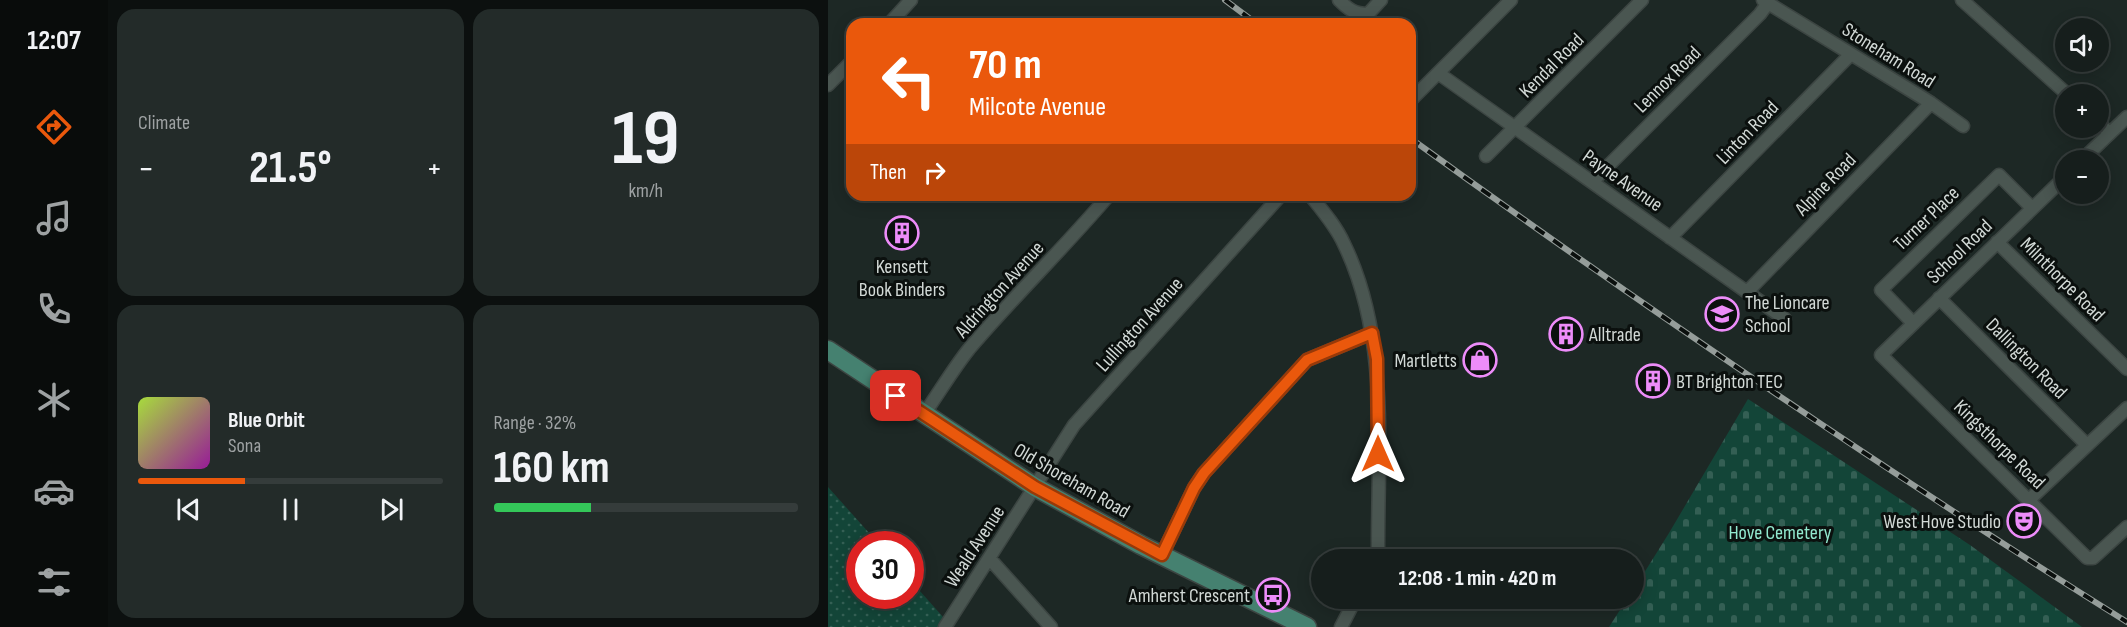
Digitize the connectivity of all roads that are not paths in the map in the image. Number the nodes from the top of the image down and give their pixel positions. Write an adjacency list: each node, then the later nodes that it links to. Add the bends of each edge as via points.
1 (911, 0): 8 (street)
2 (1339, 0): 3 (street, via 1358,14 1368,14)
3 (1381, 0)
4 (1510, 0): 11 (street)
5 (1642, 0): 18 (street, Kendal Road)
6 (1962, 0): 12 (street)
7 (1765, 1): 9 (street, Stoneham Road); 22 (street, Lennox Road, via 1760,14)
8 (894, 18)
9 (1851, 54): 15 (street, Stoneham Road); 28 (street, Linton Road)
10 (846, 67): 13 (street)
11 (1438, 73): 14 (street); 18 (street, Payne Avenue)
12 (2056, 84)
13 (828, 85)
14 (1416, 95)
15 (1931, 103): 17 (street, Stoneham Road); 30 (street, Alpine Road)
16 (2127, 117): 19 (street)
17 (1963, 126)
18 (1516, 128): 21 (street, Kendal Road); 22 (street, Payne Avenue)
19 (2110, 133): 20 (street)
20 (2092, 150)
21 (1486, 156)
22 (1592, 182): 28 (street, Payne Avenue)
23 (2055, 186): 27 (street, School Road)
24 (1104, 201): 39 (street, Aldrington Avenue, via 967,352)
25 (1276, 201): 41 (street, Lullington Avenue, via 1074,425)
26 (1314, 201): 34 (street, via 1343,241 1356,270)
27 (2032, 208): 29 (street, School Road); 33 (street, Turner Place, via 1999,175 1881,290)
28 (1670, 238): 30 (street, Payne Avenue)
29 (1997, 242): 31 (street, School Road); 37 (street, Milnthorpe Road)
30 (1747, 292): 32 (street, Payne Avenue)
31 (1939, 298): 33 (street, School Road); 40 (street, Dallington Road)
32 (1785, 319)
33 (1913, 323): 36 (street, School Road)
34 (1372, 333): 44 (street, via 1377,359); 45 (street, via 1307,360 1204,473)
35 (828, 350): 39 (main road, Old Shoreham Road)
36 (1881, 355): 42 (street, Kingsthorpe Road)
37 (2127, 369)
38 (2127, 408): 40 (street)
39 (924, 414): 41 (main road, Old Shoreham Road)
40 (2088, 445): 42 (street)
41 (1035, 487): 45 (main road, Old Shoreham Road); 46 (street, Weald Avenue)
42 (2029, 500): 43 (street, Kingsthorpe Road, via 2087,558 2093,558)
43 (2127, 526)
44 (1378, 549)
45 (1162, 555): 50 (main road, Old Shoreham Road)
46 (990, 559): 48 (street, Weald Avenue); 49 (street)
47 (1350, 609): 51 (street)
48 (945, 627)
49 (1051, 627)
50 (1307, 627)
51 (1341, 627)

